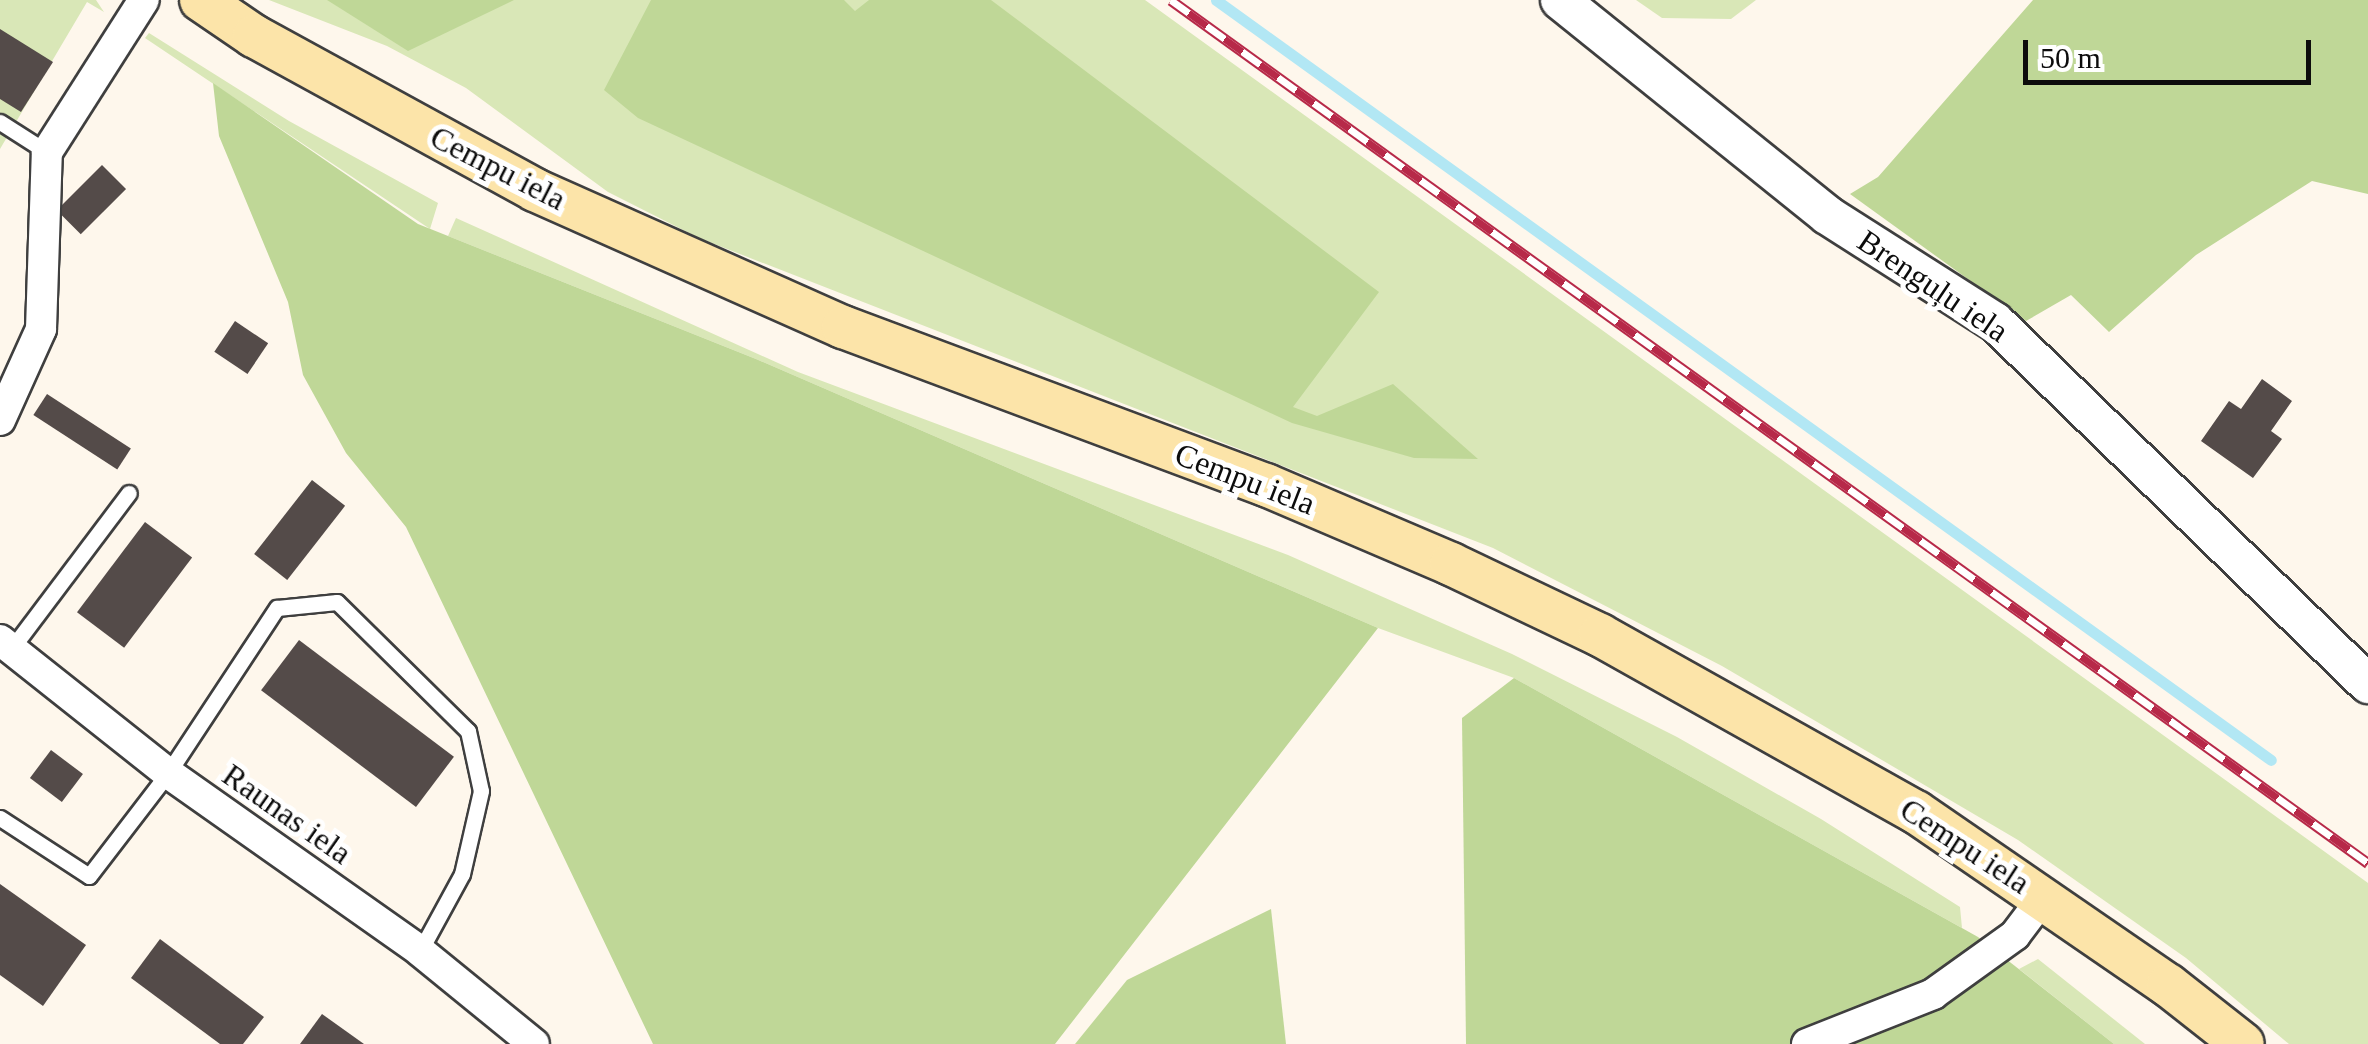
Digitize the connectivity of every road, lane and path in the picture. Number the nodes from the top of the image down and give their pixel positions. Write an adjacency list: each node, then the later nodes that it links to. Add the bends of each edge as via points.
1 (144, 0): 5 (street)
2 (200, 0): 13 (main road, Cempu iela, via 536,190 843,327 1266,485 1600,635 1916,812)
3 (1560, 0): 10 (street, Brenguļu iela, via 1827,215 1995,322)
4 (0, 122): 5 (lane)
5 (47, 152): 6 (street, via 41,329)
6 (11, 371): 7 (street)
7 (0, 420)
8 (129, 493): 9 (lane)
9 (6, 644): 11 (street, Raunas iela)
10 (2368, 684)
11 (168, 773): 12 (lane, via 89,876); 14 (street, Raunas iela); 14 (lane, via 278,608 337,602 468,731 481,791 462,874)
12 (0, 818)
13 (2043, 898): 16 (street, via 2015,935 1934,994); 17 (main road, Cempu iela)
14 (420, 951): 15 (street, Raunas iela)
15 (534, 1044)
16 (1807, 1044)
17 (2243, 1044)

